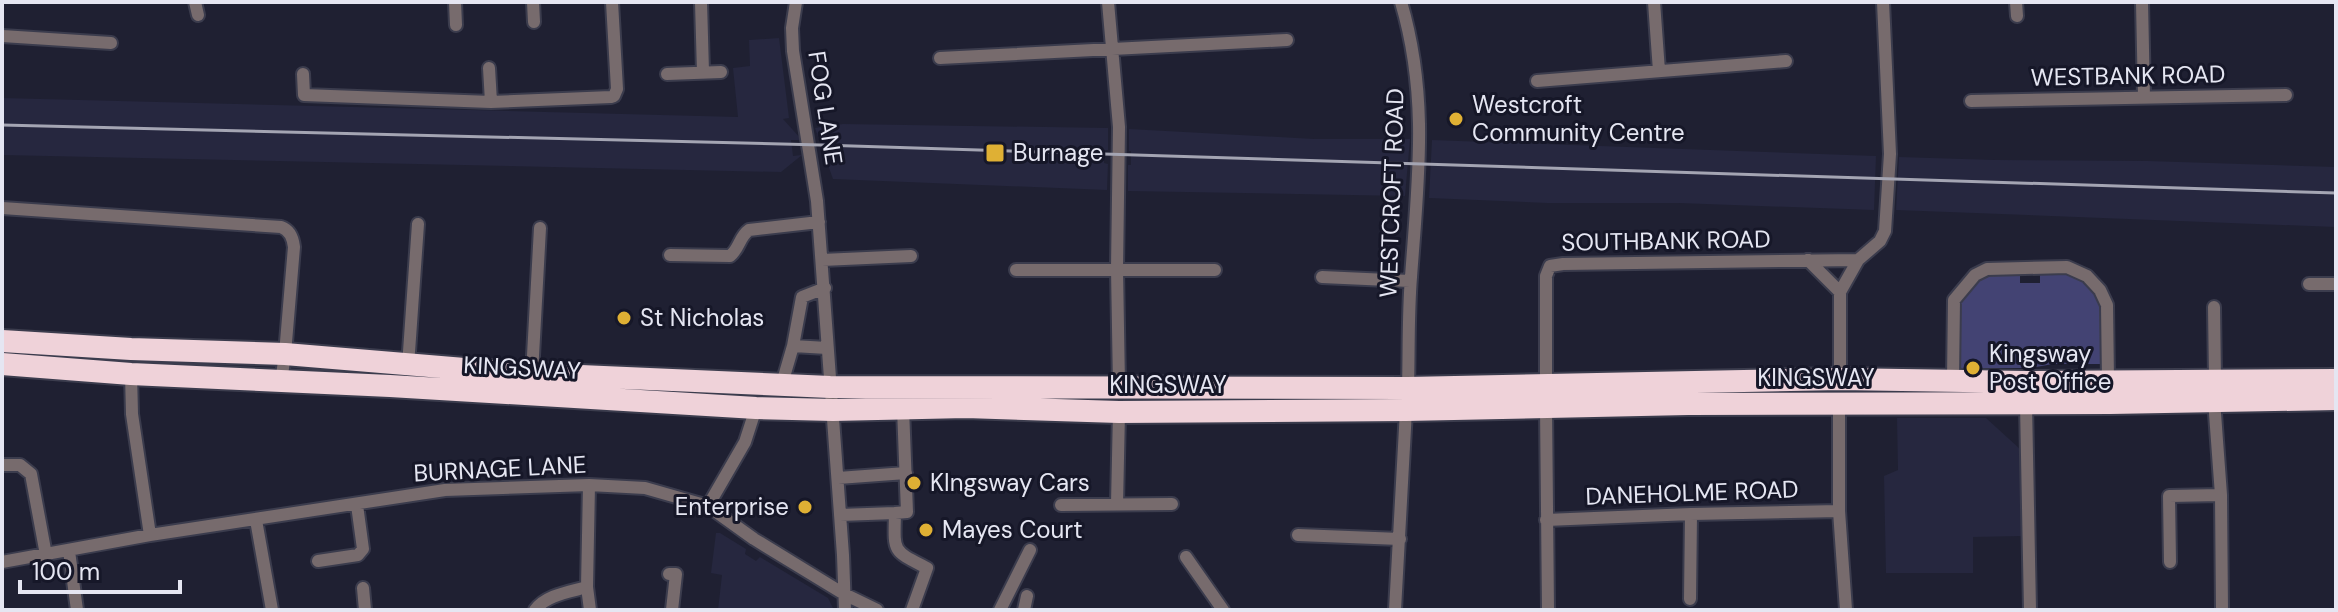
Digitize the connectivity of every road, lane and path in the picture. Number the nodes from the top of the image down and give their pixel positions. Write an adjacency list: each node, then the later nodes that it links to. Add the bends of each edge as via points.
1 (455, 2): 14 (street)
2 (533, 2): 13 (street)
3 (612, 2): 31 (street, via 614,96)
4 (701, 2): 23 (street)
5 (796, 2): 33 (street, FOG LANE, via 793,51)
6 (1108, 2): 18 (street)
7 (1401, 2): 45 (street, WESTCROFT ROAD, via 1414,53 1421,138)
8 (1654, 2): 22 (street)
9 (1883, 2): 40 (street, via 1890,154 1885,231)
10 (2016, 2): 12 (street)
11 (2142, 2): 29 (street)
12 (2017, 16)
13 (534, 22)
14 (456, 25)
15 (2, 36): 17 (street)
16 (1287, 40): 18 (street)
17 (111, 43)
18 (1112, 50): 19 (street); 41 (street, via 1119,127)
19 (940, 58)
20 (1786, 61): 22 (street)
21 (489, 68): 31 (street)
22 (1659, 71): 27 (street)
23 (703, 72): 24 (street); 26 (street)
24 (721, 72)
25 (303, 74): 31 (street, via 304,95)
26 (667, 74)
27 (1537, 81)
28 (2286, 95): 29 (street, WESTBANK ROAD)
29 (2144, 97): 30 (street, WESTBANK ROAD)
30 (1971, 101)
31 (491, 102)
32 (2, 208): 54 (street, via 284,228 294,247)
33 (819, 222): 36 (street, via 749,230 727,257); 38 (street, FOG LANE)
34 (418, 224): 56 (street)
35 (540, 228): 58 (street)
36 (670, 255)
37 (911, 256): 38 (street)
38 (822, 260): 48 (street, FOG LANE)
39 (1808, 260): 40 (street, SOUTHBANK ROAD); 49 (street); 71 (street, SOUTHBANK ROAD, via 1550,266)
40 (1858, 260): 49 (street)
41 (1117, 269): 42 (street); 43 (street); 65 (street)
42 (1016, 270)
43 (1215, 270)
44 (1322, 277): 45 (street)
45 (1410, 281): 72 (street, WESTCROFT ROAD)
46 (2309, 284): 47 (street)
47 (2336, 284)
48 (825, 288): 52 (street, via 802,297); 53 (street, FOG LANE)
49 (1840, 292): 59 (street)
50 (2214, 307): 68 (street)
51 (2, 341): 54 (highway, KINGSWAY)
52 (793, 346): 53 (street); 67 (street)
53 (827, 348): 66 (street, FOG LANE)
54 (285, 354): 56 (highway, KINGSWAY); 64 (street)
55 (2, 364): 57 (highway, KINGSWAY)
56 (408, 366): 58 (highway, KINGSWAY)
57 (131, 374): 64 (highway, KINGSWAY); 96 (street)
58 (532, 374): 60 (highway, KINGSWAY)
59 (1840, 379): 61 (highway, KINGSWAY); 71 (highway, KINGSWAY)
60 (652, 380): 67 (highway, KINGSWAY); 70 (highway)
61 (1953, 380): 63 (street, via 1954,300 1975,275 1987,269 2067,267 2087,276 2107,305); 69 (highway, KINGSWAY)
62 (2336, 380): 68 (highway, KINGSWAY)
63 (2108, 381): 68 (highway, KINGSWAY); 69 (highway, KINGSWAY)
64 (281, 382): 70 (highway, KINGSWAY)
65 (1119, 386): 66 (highway, KINGSWAY); 72 (highway, KINGSWAY)
66 (830, 387): 67 (highway, KINGSWAY); 75 (highway, via 847,399 935,399); 78 (street, FOG LANE)
67 (781, 390): 70 (highway); 78 (highway, via 823,398)
68 (2215, 390): 69 (highway, KINGSWAY); 73 (highway, KINGSWAY); 84 (street)
69 (2026, 393): 74 (highway, KINGSWAY); 127 (street)
70 (698, 397): 76 (highway, KINGSWAY)
71 (1546, 397): 72 (highway, KINGSWAY); 74 (highway, KINGSWAY); 95 (street)
72 (1407, 399): 79 (highway, KINGSWAY); 98 (street, WESTCROFT ROAD)
73 (2336, 399)
74 (1839, 405): 90 (street)
75 (966, 407): 77 (highway, KINGSWAY); 79 (highway, KINGSWAY)
76 (756, 408): 78 (highway, KINGSWAY); 89 (street, via 745,442)
77 (903, 408): 78 (highway, KINGSWAY); 81 (street)
78 (833, 410): 82 (street, FOG LANE)
79 (1119, 412): 85 (street)
80 (2, 465): 101 (street, via 20,465 31,474)
81 (906, 473): 82 (street); 91 (street, via 907,512)
82 (838, 478): 93 (street, FOG LANE)
83 (589, 485): 87 (street, BURNAGE LANE, via 445,490); 89 (street, BURNAGE LANE, via 645,488); 107 (street)
84 (2221, 495): 105 (street, via 2169,496); 128 (street)
85 (1117, 504): 86 (street); 88 (street)
86 (1172, 504)
87 (357, 505): 94 (street, BURNAGE LANE); 103 (street, via 363,549 358,555)
88 (1061, 505)
89 (708, 506): 109 (street, BURNAGE LANE)
90 (1839, 511): 92 (street, DANEHOLME ROAD); 126 (street)
91 (895, 513): 93 (street); 120 (street, via 894,544 899,554 927,568)
92 (1691, 514): 95 (street, DANEHOLME ROAD); 111 (street)
93 (840, 515): 109 (street, FOG LANE)
94 (256, 520): 96 (street, BURNAGE LANE); 113 (street)
95 (1546, 520): 125 (street)
96 (150, 535): 100 (street, BURNAGE LANE)
97 (1298, 535): 98 (street)
98 (1400, 539): 124 (street, WESTCROFT ROAD)
99 (1030, 550): 121 (street)
100 (69, 551): 101 (street, BURNAGE LANE); 112 (street)
101 (46, 555): 104 (street, BURNAGE LANE)
102 (1186, 557): 123 (street)
103 (318, 561)
104 (2, 562)
105 (2170, 562)
106 (669, 574): 117 (street, via 676,574)
107 (587, 587): 115 (street, via 557,595); 116 (street)
108 (363, 588): 114 (street)
109 (844, 594): 118 (street, FOG LANE); 119 (street, BURNAGE LANE)
110 (1027, 596): 122 (street)
111 (1690, 599)
112 (77, 610)
113 (272, 610)
114 (365, 610)
115 (535, 610)
116 (590, 610)
117 (672, 610)
118 (845, 610)
119 (877, 610)
120 (912, 610)
121 (1000, 610)
122 (1024, 610)
123 (1223, 610)
124 (1395, 610)
125 (1548, 610)
126 (1846, 610)
127 (2030, 610)
128 (2222, 610)

